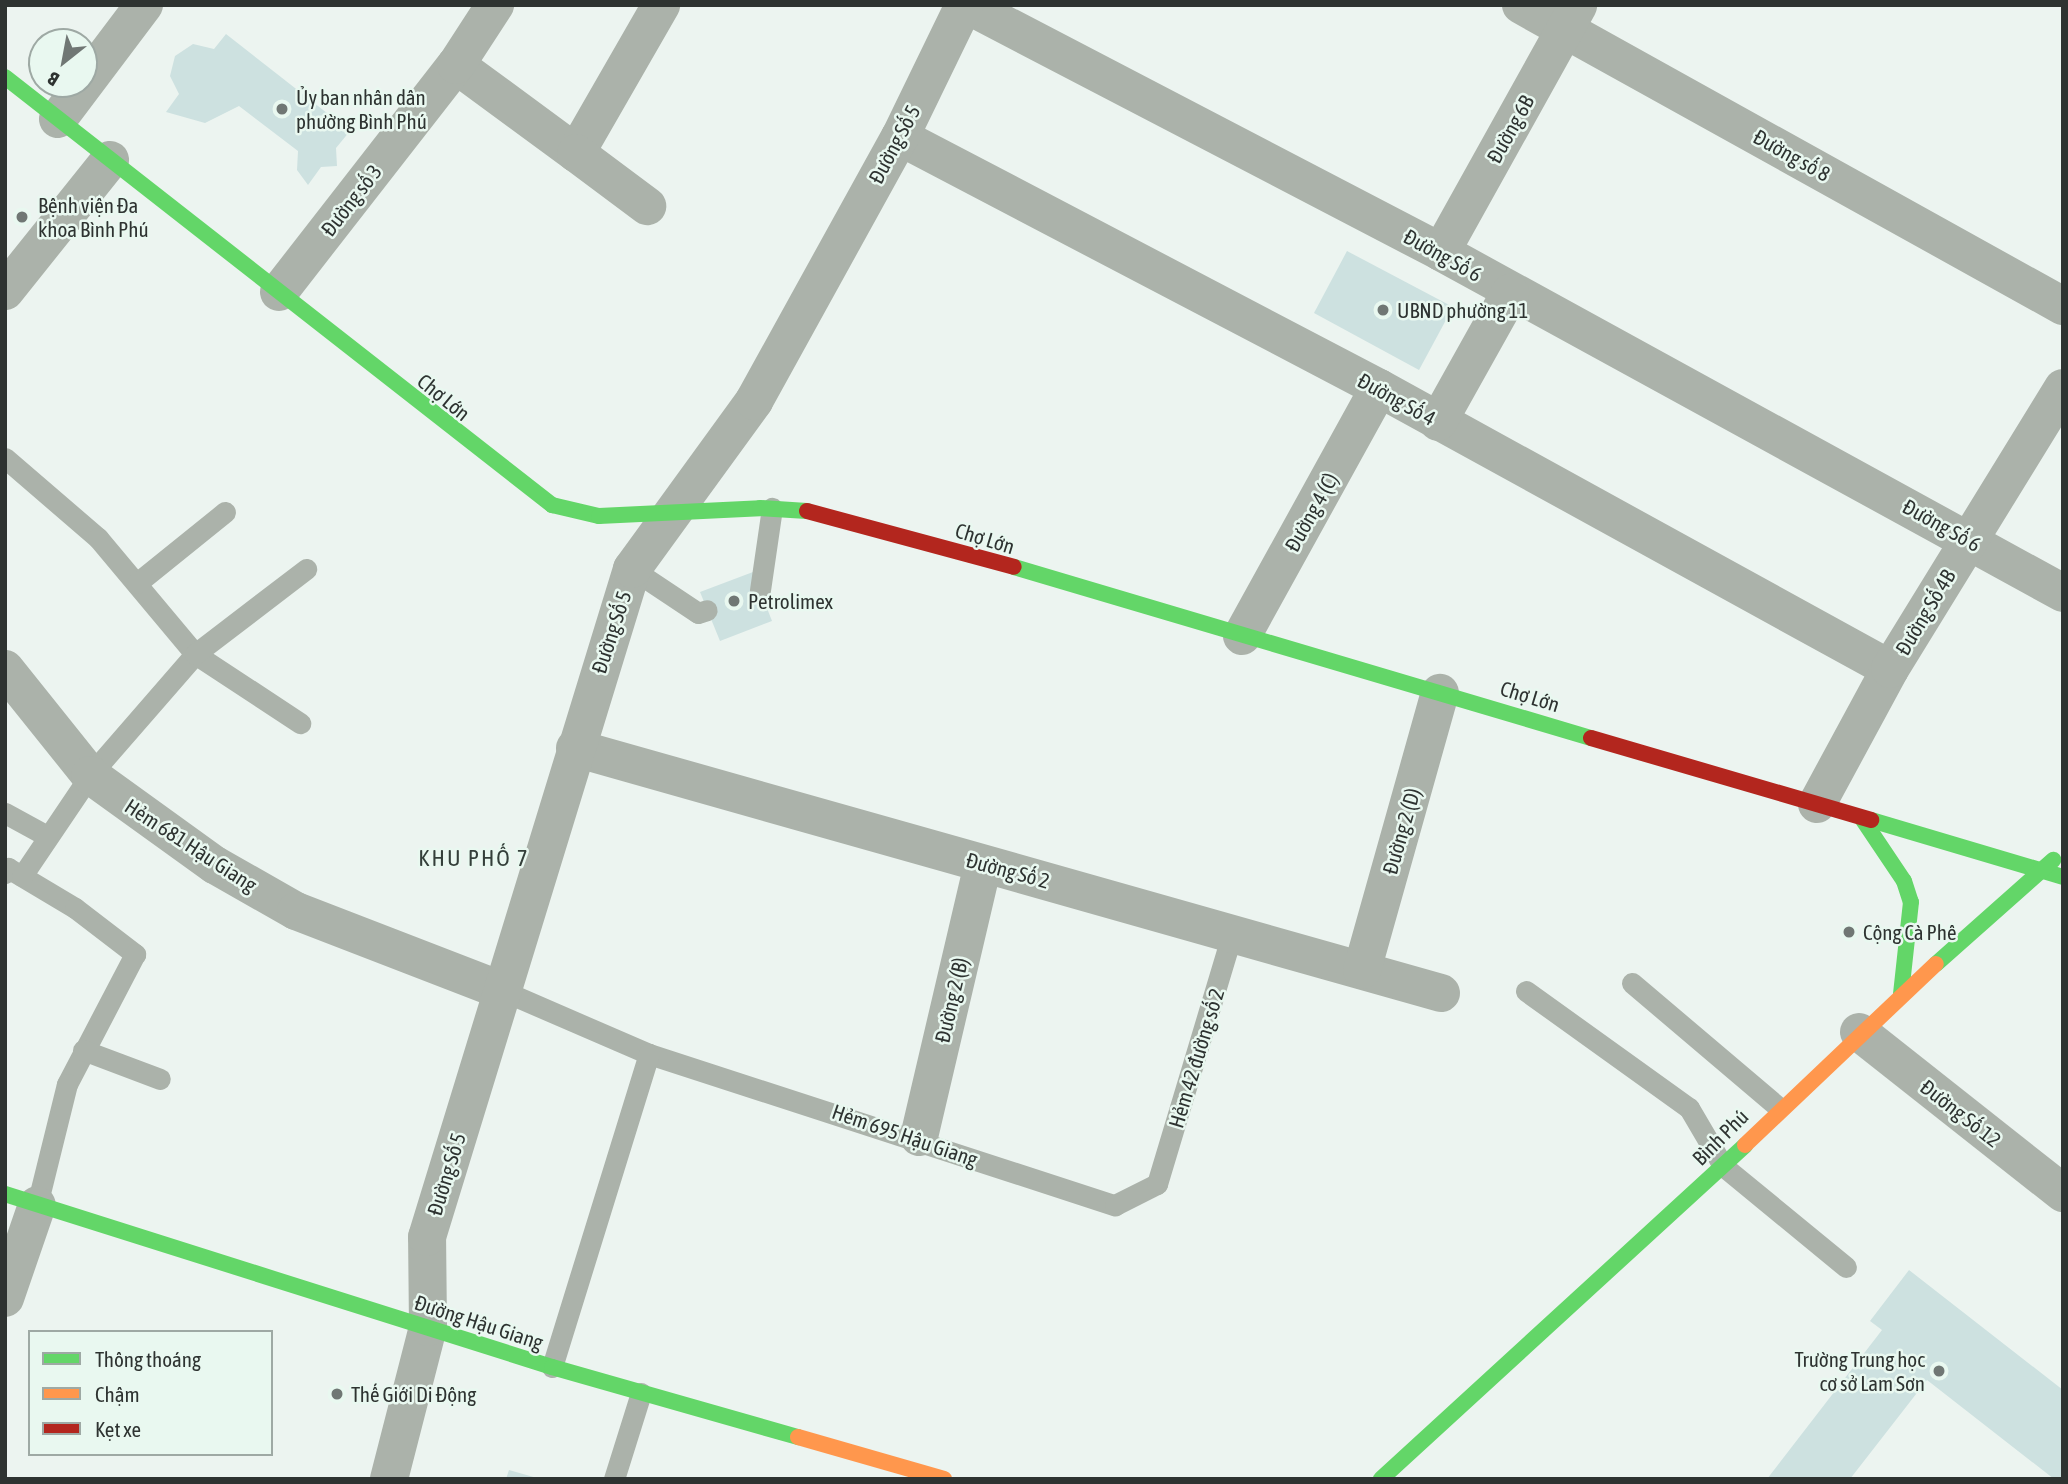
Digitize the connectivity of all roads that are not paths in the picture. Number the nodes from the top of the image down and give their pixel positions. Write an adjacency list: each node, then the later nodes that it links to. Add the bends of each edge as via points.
1 (144, 5): 9 (street)
2 (495, 5): 7 (street, Đường số 3)
3 (661, 5): 11 (street)
4 (965, 5): 10 (street, Đường Số 5); 14 (street, Đường Số 6)
5 (1521, 5): 6 (street, Đường số 8)
6 (1572, 17): 14 (street, Đường 6B); 18 (street, Đường số 8)
7 (456, 65): 11 (street); 16 (street, Đường số 3)
8 (5, 77): 9 (street, Chợ Lớn)
9 (58, 119): 12 (street, Chợ Lớn)
10 (900, 137): 19 (street, Đường Số 4); 25 (street, Đường Số 5, via 754,401)
11 (576, 153): 13 (street)
12 (110, 160): 15 (street); 16 (street, Chợ Lớn)
13 (647, 206)
14 (1441, 252): 17 (street, Đường Số 6)
15 (5, 290)
16 (279, 292): 25 (street, Chợ Lớn, via 552,505 598,516)
17 (1510, 293): 21 (street); 26 (street, Đường Số 6)
18 (2063, 306)
19 (1379, 388): 21 (street, Đường Số 4); 33 (street, Đường 4 (C))
20 (2063, 388): 26 (street, Đường Số 4B)
21 (1438, 422): 36 (street, Đường Số 4)
22 (5, 458): 29 (lane, via 98,538)
23 (772, 508): 25 (street, Chợ Lớn); 30 (lane); 33 (street, Chợ Lớn, via 830,513)
24 (225, 512): 29 (lane)
25 (673, 514): 28 (street, Đường Số 5)
26 (1968, 539): 31 (street, Đường Số 6); 36 (street, Đường Số 4B)
27 (306, 569): 34 (lane)
28 (632, 569): 32 (lane, via 698,613); 39 (street, Đường Số 5)
29 (137, 583): 34 (lane)
30 (760, 590)
31 (2063, 593)
32 (707, 610)
33 (1242, 636): 37 (street, Chợ Lớn)
34 (195, 654): 38 (lane); 40 (lane)
35 (5, 669): 40 (street, Hẻm 681 Hậu Giang)
36 (1890, 669): 41 (street, Đường Số 4B)
37 (1440, 693): 41 (street, Chợ Lớn); 51 (street, Đường 2 (D))
38 (300, 723)
39 (575, 748): 46 (street, Đường Số 2); 53 (street, Đường Số 5)
40 (90, 775): 44 (lane); 53 (street, Hẻm 681 Hậu Giang, via 215,865 296,911)
41 (1817, 804): 43 (street, Chợ Lớn)
42 (5, 813): 44 (lane)
43 (1863, 820): 47 (street, Chợ Lớn); 56 (street, via 1904,881 1911,902 1911,941)
44 (47, 836): 48 (lane)
45 (2063, 852): 47 (street, Bình Phú)
46 (983, 864): 50 (street, Đường Số 2); 62 (street, Đường 2 (B))
47 (2040, 873): 49 (street, Chợ Lớn); 56 (street, Bình Phú)
48 (14, 875): 58 (lane, via 75,908 135,954)
49 (2063, 877)
50 (1233, 930): 51 (street, Đường Số 2); 66 (lane, Hẻm 42 đường số 2)
51 (1362, 970): 55 (street, Đường Số 2)
52 (1632, 983): 61 (lane)
53 (501, 990): 59 (lane, Hẻm 695 Hậu Giang); 71 (street, Đường Số 5, via 428,1237)
54 (1526, 991): 65 (lane, via 1689,1108)
55 (1441, 993)
56 (1901, 994): 57 (street, Bình Phú)
57 (1859, 1032): 61 (street, Bình Phú); 63 (street, Đường Số 12)
58 (83, 1050): 60 (lane); 68 (lane)
59 (649, 1054): 62 (lane, Hẻm 695 Hậu Giang); 72 (lane)
60 (159, 1079)
61 (1778, 1107): 65 (street, Bình Phú)
62 (919, 1137): 66 (lane, Hẻm 695 Hậu Giang, via 1115,1205)
63 (2010, 1152): 64 (street); 67 (street, Đường Số 12)
64 (2063, 1164)
65 (1723, 1166): 69 (lane); 74 (street, Bình Phú)
66 (1157, 1184)
67 (2063, 1193)
68 (21, 1200): 70 (street); 71 (street, Đường Hậu Giang)
69 (1846, 1267)
70 (5, 1298)
71 (428, 1327): 72 (street, Đường Hậu Giang); 76 (street, Đường Số 5)
72 (552, 1367): 73 (street, Đường Hậu Giang)
73 (642, 1393): 77 (lane); 78 (street, Đường Hậu Giang)
74 (1407, 1452): 75 (street); 79 (street, Bình Phú)
75 (1413, 1470)
76 (390, 1479)
77 (614, 1479)
78 (944, 1479)
79 (1381, 1479)

